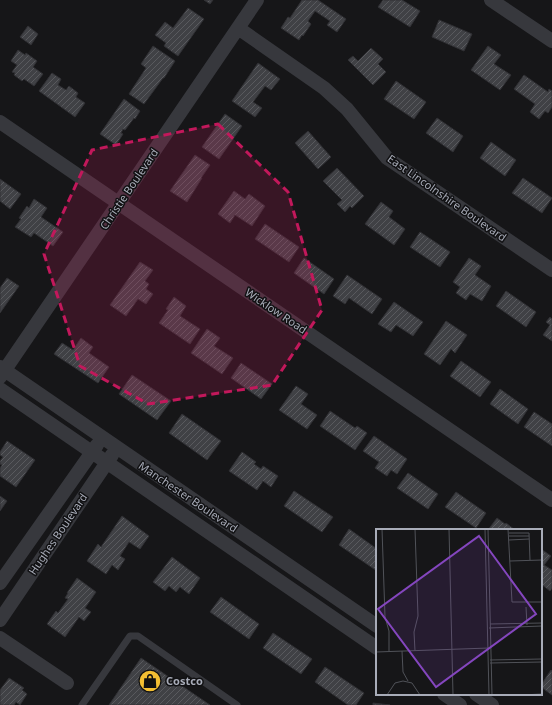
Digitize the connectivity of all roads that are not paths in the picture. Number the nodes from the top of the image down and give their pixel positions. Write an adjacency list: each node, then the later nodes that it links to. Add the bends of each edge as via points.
1 (257, 0): 3 (street, Christie Boulevard)
2 (491, 0): 4 (street)
3 (238, 28): 6 (street, Christie Boulevard); 7 (street, East Lincolnshire Boulevard, via 324,88 347,109 387,158)
4 (552, 41)
5 (0, 122): 6 (street, Wicklow Road)
6 (119, 204): 8 (street, Christie Boulevard); 14 (street, Wicklow Road)
7 (552, 270)
8 (2, 372): 10 (street, Manchester Boulevard)
9 (0, 389): 12 (street, Manchester Boulevard)
10 (102, 438): 11 (street, Manchester Boulevard); 12 (street, Hughes Boulevard)
11 (117, 448): 13 (street, Hughes Boulevard); 17 (street, Manchester Boulevard)
12 (92, 452): 13 (street, Manchester Boulevard); 15 (street, Hughes Boulevard)
13 (107, 462): 16 (street, Hughes Boulevard); 19 (street, Manchester Boulevard)
14 (552, 500)
15 (0, 583)
16 (0, 620)
17 (376, 625)
18 (0, 638): 20 (street)
19 (376, 647)
20 (67, 683)
21 (445, 695): 25 (street)
22 (477, 695): 26 (street)
23 (82, 705): 24 (lane, via 130,636 138,636)
24 (238, 705)
25 (460, 705)
26 (492, 705)

